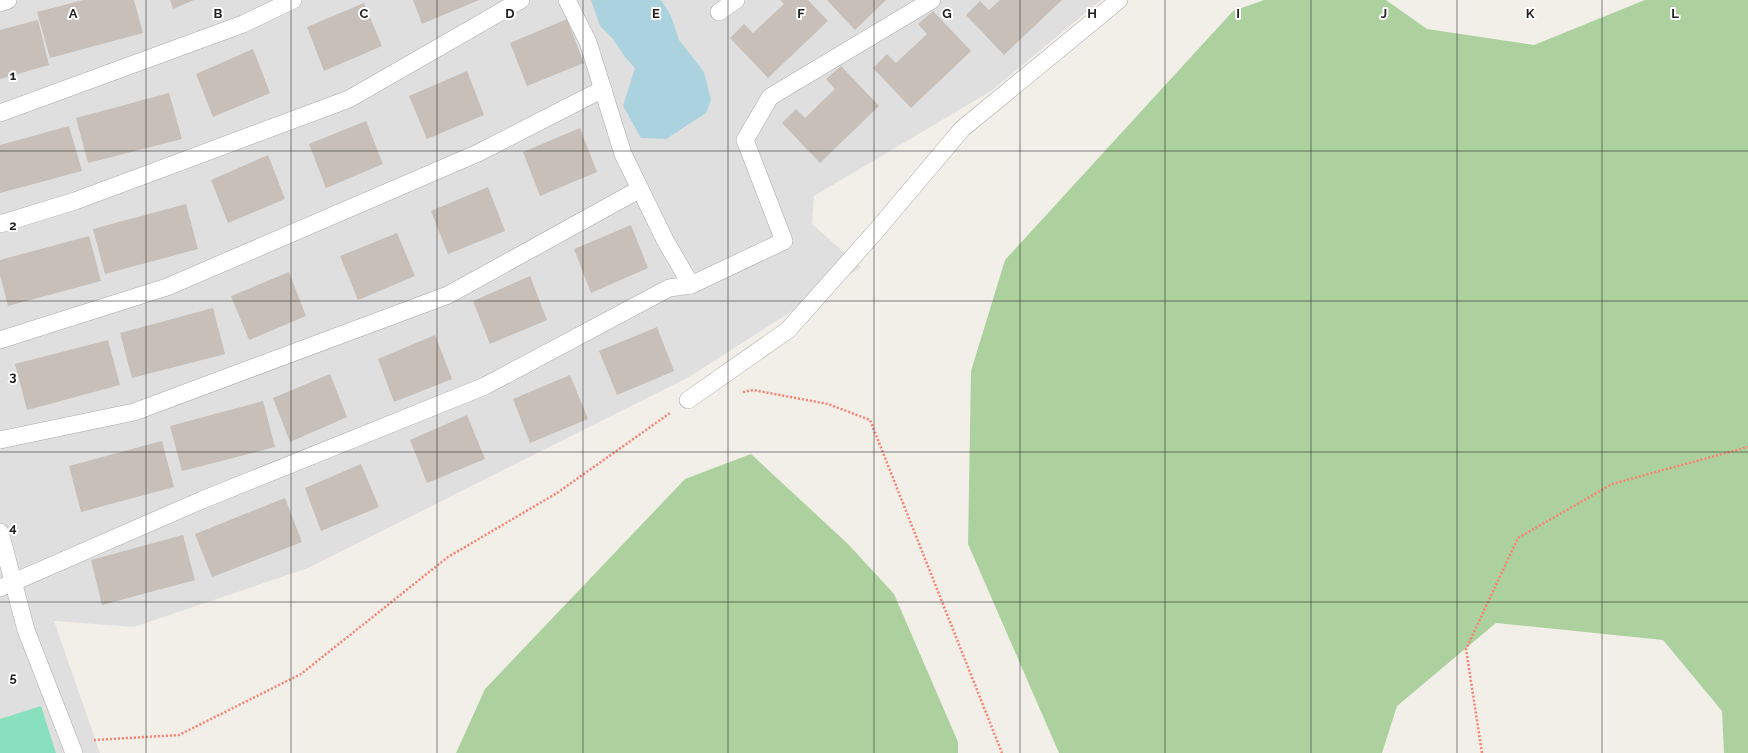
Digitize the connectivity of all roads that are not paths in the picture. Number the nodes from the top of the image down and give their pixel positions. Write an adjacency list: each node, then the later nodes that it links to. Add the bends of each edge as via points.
1 (8, 0): 8 (lane)
2 (293, 0): 11 (lane, via 243,24)
3 (521, 0): 13 (lane, via 349,99 75,201)
4 (567, 0): 10 (lane, via 588,42)
5 (736, 0): 9 (lane)
6 (932, 0): 14 (lane, via 770,97 745,140 784,241)
7 (1119, 0): 16 (lane, via 962,129 788,330)
8 (0, 3)
9 (719, 12)
10 (603, 89): 12 (lane, via 624,154); 15 (lane, via 478,153 168,287)
11 (0, 113)
12 (640, 188): 14 (lane); 17 (lane, via 448,294 134,412)
13 (0, 224)
14 (691, 285): 19 (lane, via 669,288 485,386 202,500)
15 (0, 340)
16 (688, 400)
17 (0, 440)
18 (0, 532): 19 (lane)
19 (7, 586): 20 (lane)
20 (71, 747)

